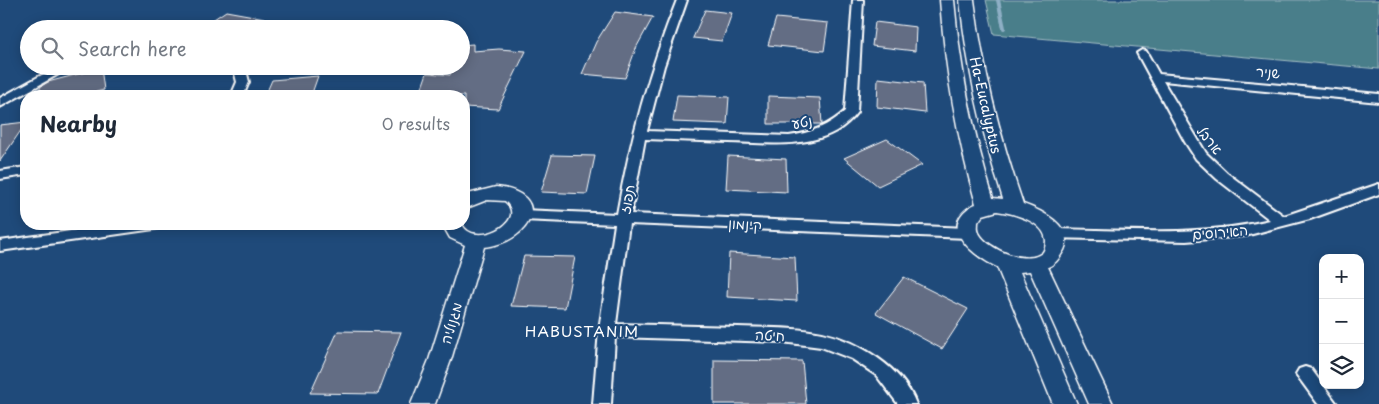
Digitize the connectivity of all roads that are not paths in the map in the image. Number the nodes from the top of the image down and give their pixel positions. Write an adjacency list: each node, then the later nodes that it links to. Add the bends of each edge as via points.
1 (682, 0): 14 (street, תפוז, via 651,88)
2 (858, 0): 14 (street, נטע, via 851,112 840,123 808,138 789,140)
3 (947, 0): 19 (main road, Ha-Eucalyptus, via 956,90)
4 (967, 0): 20 (main road, Ha-Eucalyptus, via 983,105)
5 (1142, 53): 8 (street, ארבל)
6 (47, 75): 9 (street)
7 (241, 75): 10 (street, via 243,82)
8 (1154, 77): 12 (street, שניר); 23 (street, ארבל, via 1201,156)
9 (22, 90)
10 (239, 90)
11 (20, 91): 13 (street)
12 (1379, 98)
13 (0, 103)
14 (640, 134): 22 (street, תפוז)
15 (20, 172): 16 (street)
16 (0, 175)
17 (1379, 189): 23 (street, האירוסים)
18 (470, 201): 21 (main road, via 486,194 504,194 518,202)
19 (986, 206): 20 (main road); 26 (main road, via 968,217)
20 (1015, 207): 27 (main road, via 1039,217)
21 (522, 215): 22 (street, קינמון); 28 (main road, via 506,234)
22 (623, 219): 26 (street, קינמון); 32 (street, תפוז)
23 (1282, 222): 27 (street, האירוסים, via 1245,231 1186,236)
24 (112, 230): 29 (street)
25 (456, 230): 28 (main road)
26 (968, 233): 30 (main road, via 984,253)
27 (1054, 234): 31 (main road, via 1054,252)
28 (476, 241): 34 (street, מגנוליה, via 440,360)
29 (0, 246)
30 (1005, 262): 31 (main road); 37 (main road)
31 (1036, 263): 38 (main road)
32 (607, 330): 35 (street, תפוז); 36 (street, חיטה, via 782,335 822,340 858,354 882,370)
33 (1305, 374): 39 (street)
34 (423, 404)
35 (602, 404)
36 (907, 404)
37 (1065, 404)
38 (1100, 404)
39 (1328, 404)

